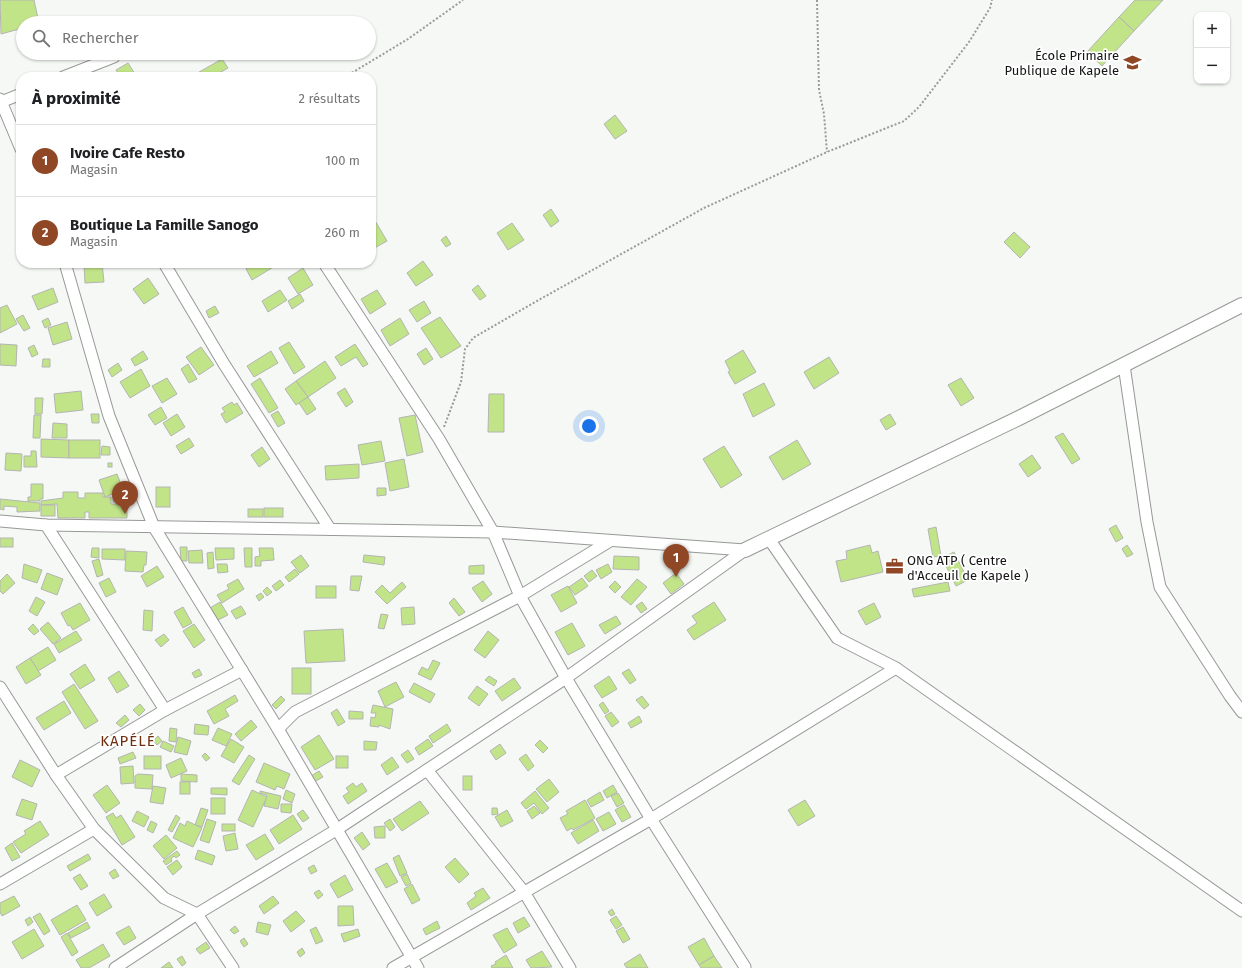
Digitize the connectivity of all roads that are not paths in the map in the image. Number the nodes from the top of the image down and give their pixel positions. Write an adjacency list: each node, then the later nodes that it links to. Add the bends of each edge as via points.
1 (106, 60): 2 (street)
2 (76, 72)
3 (16, 95): 4 (street)
4 (0, 100): 5 (street)
5 (16, 137)
6 (66, 268): 13 (street, via 108,416)
7 (167, 268): 14 (street, via 224,364)
8 (327, 268): 15 (street, via 439,439)
9 (1242, 305): 10 (street)
10 (1124, 365): 16 (street); 25 (street, via 1146,522 1160,587)
11 (0, 521): 12 (street)
12 (46, 525): 13 (street); 24 (street)
13 (154, 527): 14 (street); 21 (street)
14 (330, 529): 15 (street)
15 (493, 532): 17 (street); 19 (street)
16 (769, 539): 18 (street); 20 (street, via 837,638)
17 (610, 540): 18 (street); 19 (street)
18 (745, 550): 22 (street)
19 (520, 596): 22 (street); 26 (street, via 295,712)
20 (896, 668): 29 (street); 34 (street)
21 (242, 670): 24 (street); 26 (street)
22 (566, 678): 27 (street); 29 (street)
23 (0, 687): 28 (street)
24 (165, 710): 28 (street)
25 (1242, 712)
26 (278, 729): 31 (street)
27 (427, 770): 31 (street); 33 (street)
28 (56, 776): 30 (street)
29 (651, 819): 33 (street); 37 (street)
30 (94, 829): 32 (street); 35 (street, via 164,898)
31 (336, 830): 35 (street); 36 (street)
32 (0, 884)
33 (524, 892): 36 (street); 42 (street)
34 (1242, 911)
35 (197, 914): 38 (street); 39 (street)
36 (411, 956): 40 (street); 41 (street)
37 (745, 967)
38 (115, 968)
39 (234, 968)
40 (393, 968)
41 (418, 968)
42 (570, 968)

